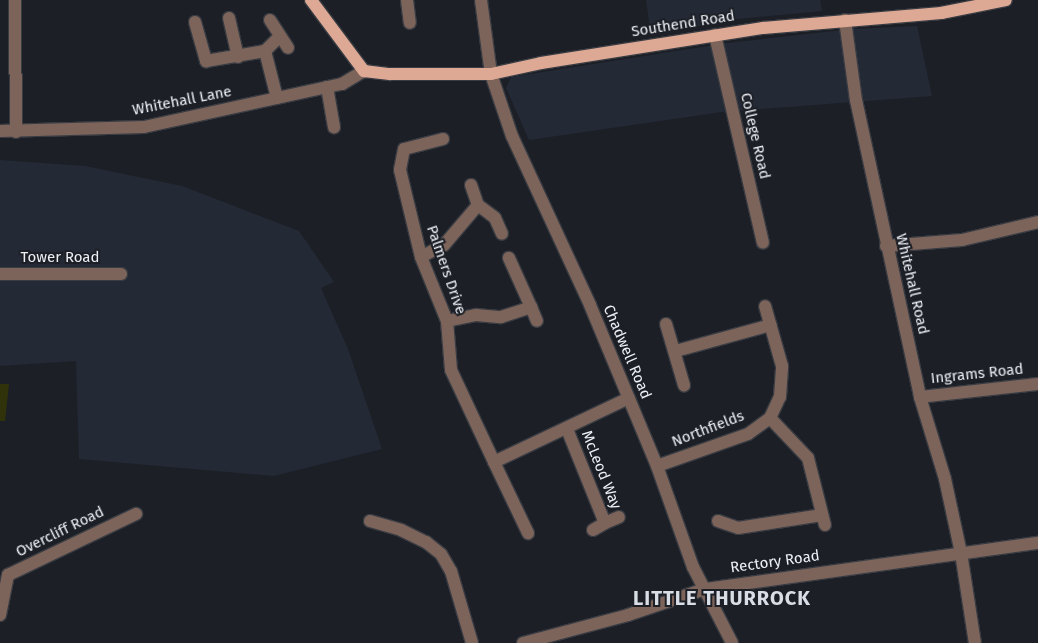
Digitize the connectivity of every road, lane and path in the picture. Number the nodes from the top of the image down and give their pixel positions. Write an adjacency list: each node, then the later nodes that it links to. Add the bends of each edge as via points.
1 (14, 0): 22 (street)
2 (311, 0): 16 (main road)
3 (407, 0): 10 (street)
4 (481, 0): 17 (street, Chadwell Road)
5 (1006, 0): 8 (main road, Southend Road, via 941,13)
6 (229, 18): 15 (street)
7 (270, 20): 12 (street)
8 (845, 20): 11 (main road, Southend Road); 29 (street, Whitehall Road, via 856,100)
9 (195, 22): 15 (street, via 206,61)
10 (410, 23)
11 (715, 35): 17 (main road, Southend Road); 28 (street, College Road)
12 (280, 36): 13 (street); 14 (street)
13 (288, 48)
14 (265, 51): 15 (street); 19 (street)
15 (238, 57)
16 (364, 71): 17 (main road, Southend Road); 18 (street, Whitehall Lane, via 351,82)
17 (491, 74): 44 (street, Chadwell Road, via 512,136)
18 (327, 87): 19 (street, Whitehall Lane); 20 (street)
19 (277, 98): 22 (street, Whitehall Lane, via 144,127)
20 (334, 127)
21 (0, 131): 22 (street, Whitehall Lane)
22 (16, 132)
23 (443, 139): 30 (street, Palmers Drive, via 404,149 400,170)
24 (472, 184): 25 (street)
25 (478, 205): 27 (street, via 495,218); 30 (street, via 444,245)
26 (1038, 222): 29 (street, via 962,240)
27 (502, 234)
28 (763, 243)
29 (886, 246): 43 (street, Whitehall Road)
30 (421, 257): 36 (street, Palmers Drive)
31 (510, 258): 35 (street)
32 (0, 274): 33 (street, Tower Road)
33 (121, 274)
34 (765, 306): 39 (street, Northfields)
35 (531, 307): 36 (street, via 501,317 476,315); 37 (street)
36 (447, 321): 47 (street, Palmers Drive, via 452,370)
37 (537, 321)
38 (666, 324): 40 (street)
39 (770, 325): 40 (street); 45 (street, Northfields, via 782,366 780,397)
40 (676, 351): 42 (street)
41 (1038, 384): 43 (street, Ingrams Road)
42 (684, 385)
43 (920, 397): 57 (street, Whitehall Road, via 945,479)
44 (629, 398): 46 (street); 48 (street, Chadwell Road)
45 (770, 418): 48 (street, Northfields, via 748,434); 52 (street, via 808,458 823,520 738,528)
46 (567, 429): 47 (street); 53 (street, McLeod Way)
47 (494, 462): 55 (street, Palmers Drive)
48 (657, 466): 58 (street, Chadwell Road, via 668,504)
49 (136, 514): 59 (street, Overcliff Road, via 8,575)
50 (618, 517): 53 (street, McLeod Way)
51 (370, 521): 61 (street, via 401,530 426,542 441,554 451,571)
52 (718, 521)
53 (605, 524): 54 (street, McLeod Way)
54 (593, 530)
55 (528, 533)
56 (1038, 543): 57 (street, Rectory Road)
57 (961, 553): 58 (street, Rectory Road); 63 (street, Whitehall Road)
58 (705, 589): 60 (street, Rectory Road, via 628,615); 62 (street, Chadwell Road)
59 (0, 615)
60 (528, 642)
61 (472, 643)
62 (732, 643)
63 (975, 643)

